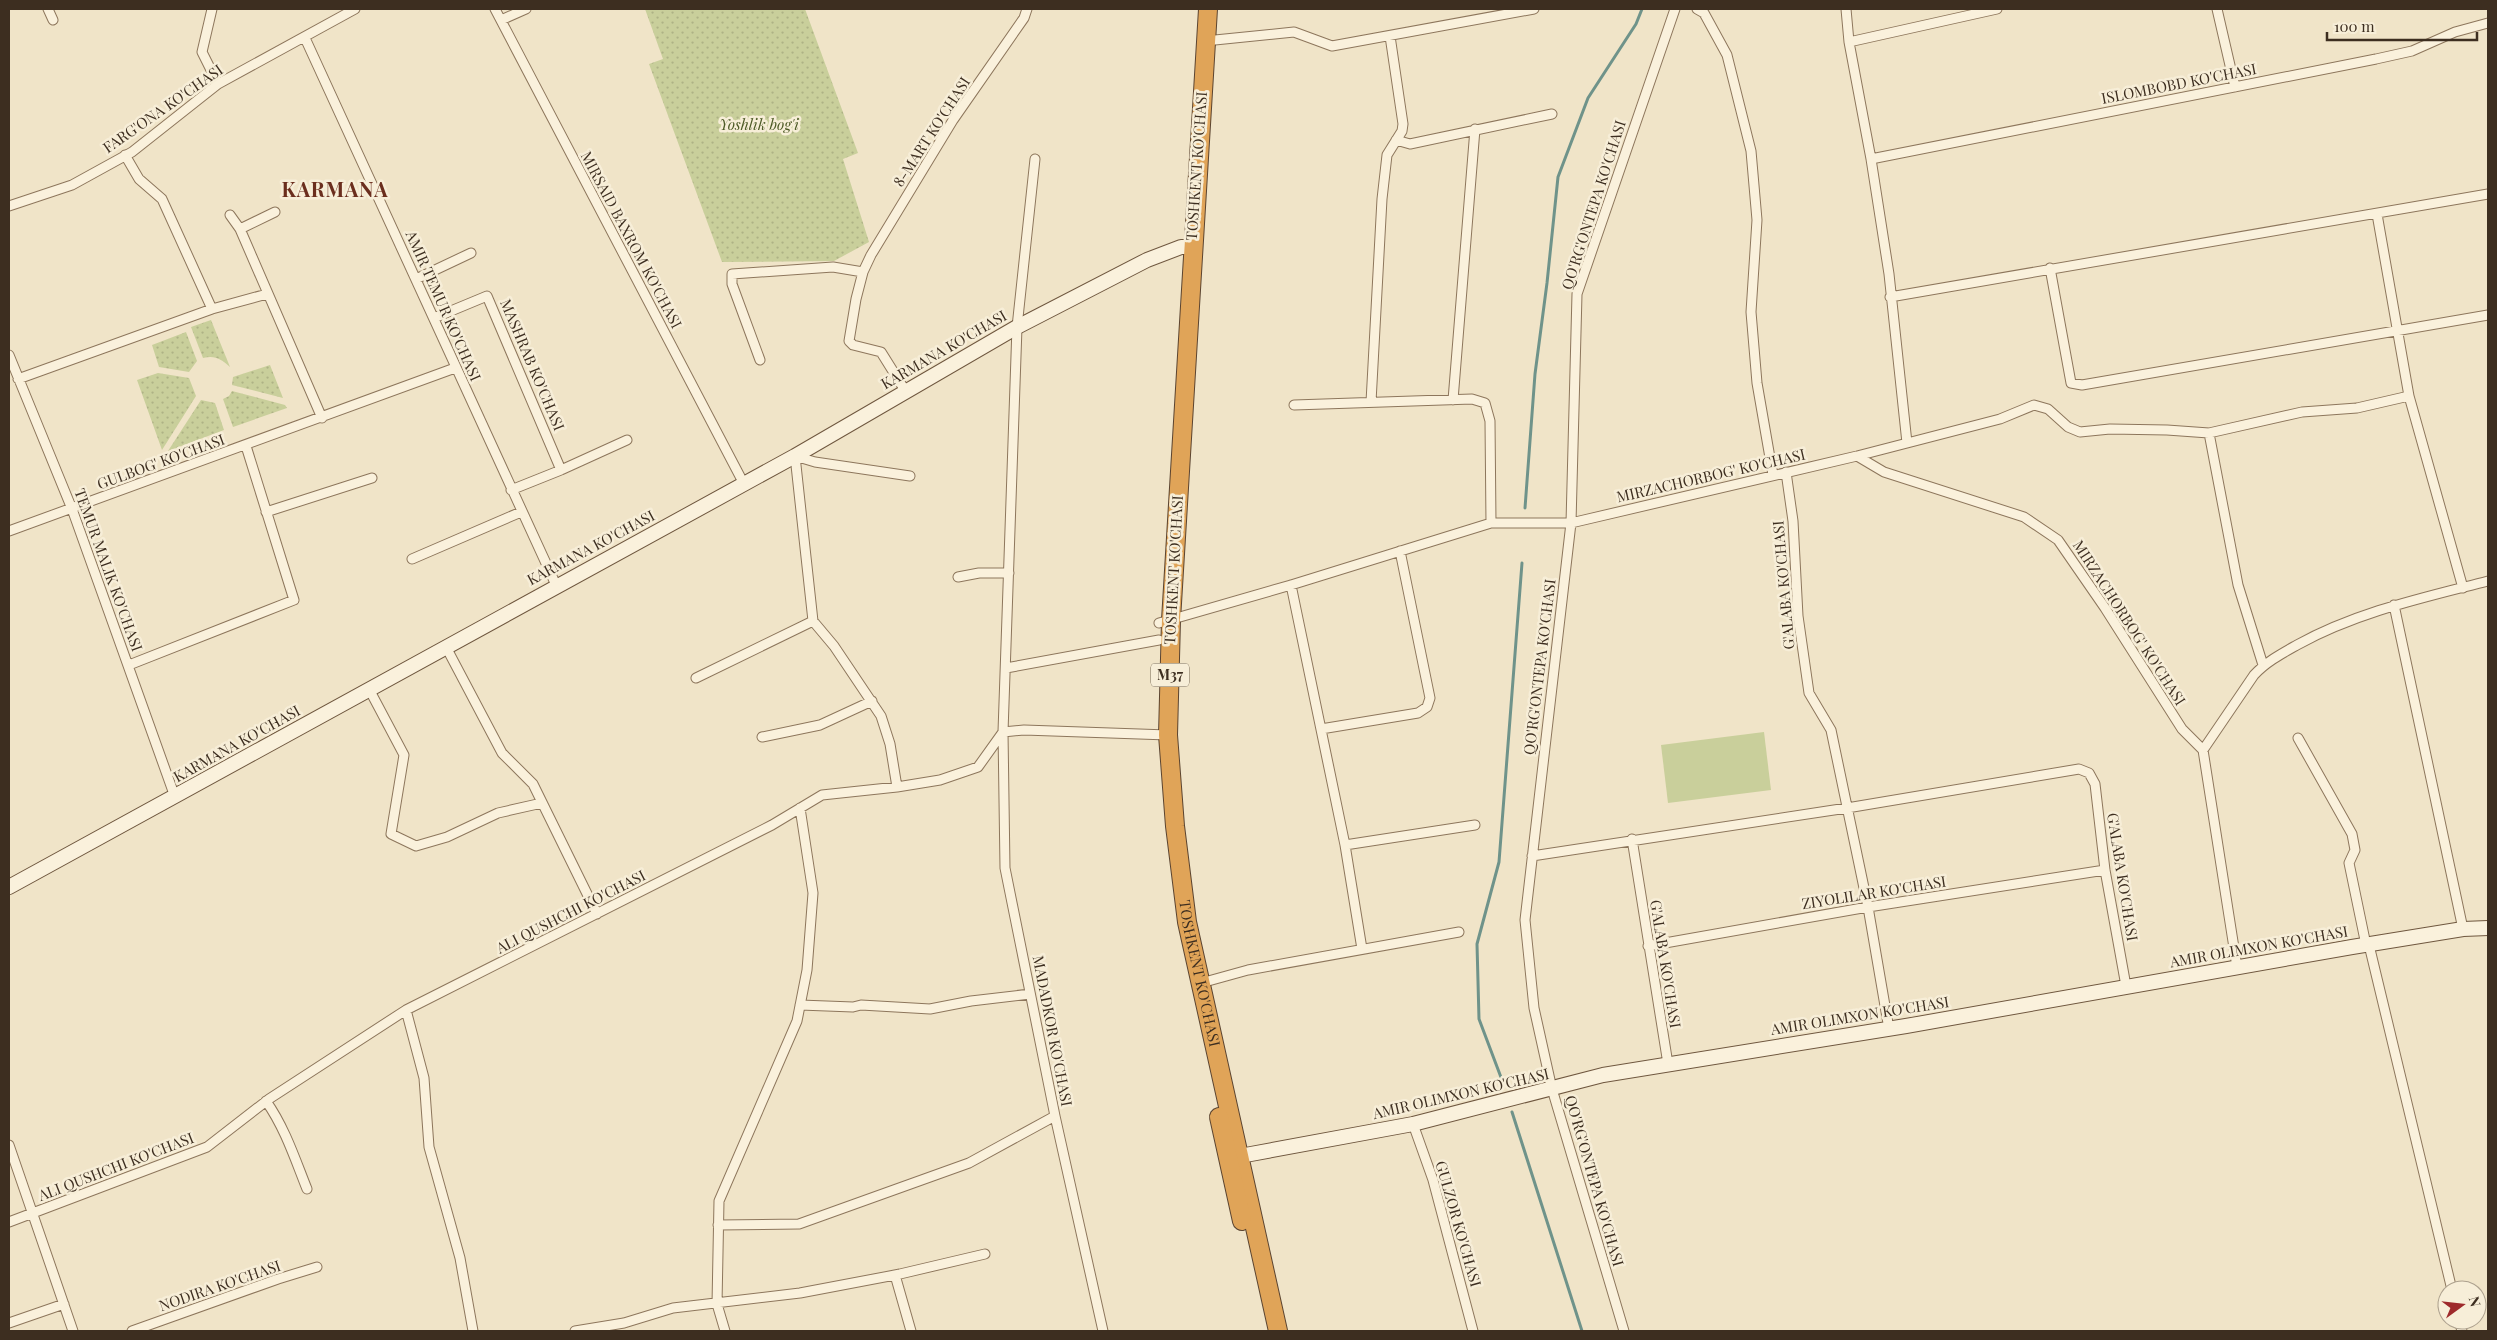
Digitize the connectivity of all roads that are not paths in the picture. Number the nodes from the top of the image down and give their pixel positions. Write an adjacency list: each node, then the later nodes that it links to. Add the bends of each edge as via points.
1 (48, 9): 16 (street)
2 (212, 9): 23 (street, via 202,52)
3 (355, 9): 15 (street, FARG'ONA KO'CHASI)
4 (495, 9): 17 (street, MIRSAID BAXROM KO'CHASI)
5 (526, 9): 17 (street)
6 (1027, 9): 40 (street, 8-MART KO'CHASI, via 953,120)
7 (1196, 9): 37 (highway, TOSHKENT KO'CHASI / M37)
8 (1208, 9): 21 (highway, TOSHKENT KO'CHASI / M37)
9 (1534, 9): 19 (street)
10 (1675, 9): 76 (street, QO'RG'ONTEPA KO'CHASI, via 1577,294)
11 (1698, 9): 67 (street, via 1704,13 1727,55 1751,151 1757,220 1751,312 1757,383)
12 (1846, 9): 22 (street)
13 (1997, 9): 22 (street)
14 (2217, 9): 24 (street)
15 (339, 13): 20 (street, FARG'ONA KO'CHASI)
16 (53, 20)
17 (500, 20): 70 (street, MIRSAID BAXROM KO'CHASI)
18 (2488, 24): 24 (street, ISLOMBOBD KO'CHASI, via 2455,32 2412,51)
19 (1390, 36): 21 (street, via 1332,46 1294,32); 27 (street, via 1403,124)
20 (305, 38): 23 (street, FARG'ONA KO'CHASI); 41 (street, AMIR TEMUR KO'CHASI)
21 (1206, 42): 37 (highway, TOSHKENT KO'CHASI / M37)
22 (1849, 42): 30 (street)
23 (218, 84): 28 (street, FARG'ONA KO'CHASI)
24 (2235, 87): 30 (street, ISLOMBOBD KO'CHASI)
25 (1552, 114): 26 (street)
26 (1475, 129): 27 (street, via 1410,144); 55 (street)
27 (1396, 140): 56 (street, via 1387,155 1382,200)
28 (125, 155): 32 (street, FARG'ONA KO'CHASI, via 72,185); 44 (street, via 139,179 162,200)
29 (1035, 158): 47 (street, MADADKOR KO'CHASI)
30 (1871, 159): 43 (street, via 1890,274)
31 (2488, 194): 34 (street)
32 (9, 206)
33 (275, 212): 36 (street)
34 (2377, 214): 39 (street); 48 (street)
35 (230, 215): 36 (street)
36 (240, 229): 42 (street)
37 (1186, 247): 47 (main road, KARMANA KO'CHASI, via 1148,260); 88 (highway, TOSHKENT KO'CHASI / M37)
38 (471, 253): 41 (street)
39 (2050, 268): 43 (street); 48 (street, via 2070,383 2082,384)
40 (863, 272): 50 (street, via 833,267 732,274 732,284); 53 (street, 8-MART KO'CHASI, via 849,341 881,352)
41 (416, 279): 46 (street, AMIR TEMUR KO'CHASI)
42 (267, 294): 44 (street); 58 (street)
43 (1890, 297): 61 (street)
44 (212, 309): 52 (street)
45 (2488, 315): 48 (street)
46 (434, 318): 51 (street, AMIR TEMUR KO'CHASI); 65 (street, MASHRAB KO'CHASI, via 487,296)
47 (1017, 326): 53 (main road, KARMANA KO'CHASI); 80 (street, MADADKOR KO'CHASI)
48 (2398, 329): 54 (street)
49 (9, 355): 52 (street, TEMUR MALIK KO'CHASI)
50 (760, 360)
51 (455, 368): 58 (street, GULBOG' KO'CHASI); 71 (street, AMIR TEMUR KO'CHASI)
52 (18, 379): 72 (street, TEMUR MALIK KO'CHASI)
53 (906, 392): 63 (main road, KARMANA KO'CHASI)
54 (2409, 396): 59 (street, MIRZACHORBOG' KO'CHASI, via 2357,408 2302,412); 85 (street)
55 (1453, 400): 56 (street); 75 (street, via 1472,399 1485,403 1488,412)
56 (1371, 402): 57 (street)
57 (1294, 405)
58 (322, 418): 62 (street, GULBOG' KO'CHASI)
59 (2209, 433): 61 (street, MIRZACHORBOG' KO'CHASI, via 2110,429 2080,432 2068,427 2048,409 2034,405 2000,419); 91 (street, via 2238,585)
60 (627, 440): 65 (street)
61 (1907, 442): 64 (street, MIRZACHORBOG' KO'CHASI)
62 (246, 446): 72 (street, GULBOG' KO'CHASI); 73 (street)
63 (796, 456): 68 (street, via 815,462); 70 (main road, KARMANA KO'CHASI); 87 (street)
64 (1857, 456): 66 (street, MIRZACHORBOG' KO'CHASI); 102 (street, MIRZACHORBOG' KO'CHASI, via 1884,472 2024,517 2058,540 2182,729)
65 (562, 470): 71 (street)
66 (1786, 472): 67 (street, MIRZACHORBOG' KO'CHASI); 107 (street, G'ALABA KO'CHASI, via 1794,530 1798,616 1809,693 1831,730)
67 (1773, 475): 76 (street, MIRZACHORBOG' KO'CHASI)
68 (910, 476)
69 (372, 478): 73 (street)
70 (744, 484): 83 (main road, KARMANA KO'CHASI)
71 (511, 490): 74 (street, AMIR TEMUR KO'CHASI)
72 (72, 509): 77 (street, GULBOG' KO'CHASI); 92 (street, TEMUR MALIK KO'CHASI)
73 (266, 512): 92 (street, via 294,600)
74 (521, 512): 79 (street); 83 (street, AMIR TEMUR KO'CHASI)
75 (1491, 523): 76 (street, MIRZACHORBOG' KO'CHASI); 78 (street, MIRZACHORBOG' KO'CHASI)
76 (1571, 523): 111 (street, QO'RG'ONTEPA KO'CHASI)
77 (9, 532)
78 (1400, 551): 84 (street, MIRZACHORBOG' KO'CHASI); 97 (street, via 1430,698 1428,707 1418,713)
79 (412, 559)
80 (1009, 573): 81 (street, via 979,573); 93 (street, MADADKOR KO'CHASI)
81 (958, 578)
82 (2488, 581): 85 (street)
83 (556, 585): 90 (main road, KARMANA KO'CHASI)
84 (1291, 585): 88 (street, MIRZACHORBOG' KO'CHASI); 97 (street)
85 (2463, 588): 86 (street)
86 (2394, 605): 91 (street, via 2330,627); 117 (street)
87 (813, 621): 94 (street); 96 (street)
88 (1165, 621): 89 (highway, TOSHKENT KO'CHASI / M37); 99 (highway, TOSHKENT KO'CHASI / M37)
89 (1159, 640): 93 (street); 99 (highway, TOSHKENT KO'CHASI / M37)
90 (446, 647): 95 (main road, KARMANA KO'CHASI); 105 (street, via 502,753 533,784)
91 (2263, 664): 102 (street)
92 (129, 665): 104 (street, TEMUR MALIK KO'CHASI)
93 (1006, 668): 98 (street, MADADKOR KO'CHASI)
94 (696, 678)
95 (369, 689): 104 (main road, KARMANA KO'CHASI); 105 (street, via 404,755 391,834 416,846 447,837 498,812)
96 (872, 701): 100 (street, via 820,725); 103 (street, via 881,716 890,744)
97 (1321, 729): 110 (street)
98 (1003, 732): 99 (street); 103 (street, ALI QUSHCHI KO'CHASI, via 978,767 940,780); 125 (street, MADADKOR KO'CHASI, via 1005,868)
99 (1163, 735): 123 (highway, TOSHKENT KO'CHASI / M37, via 1187,922); 135 (highway, TOSHKENT KO'CHASI / M37, via 1164,827 1178,924)
100 (762, 737)
101 (2298, 738): 119 (street, via 2352,834 2355,850 2350,863)
102 (2203, 750): 122 (street)
103 (897, 787): 106 (street, ALI QUSHCHI KO'CHASI, via 822,795)
104 (175, 797): 113 (main road, KARMANA KO'CHASI)
105 (542, 803): 115 (street)
106 (800, 808): 115 (street, ALI QUSHCHI KO'CHASI); 126 (street, via 813,893 807,970)
107 (1847, 808): 109 (street); 112 (street, G'ALABA KO'CHASI, via 2079,769 2089,772 2094,784); 114 (street, G'ALABA KO'CHASI)
108 (1475, 825): 110 (street)
109 (1632, 839): 111 (street); 120 (street, G'ALABA KO'CHASI)
110 (1345, 844): 121 (street)
111 (1532, 856): 130 (street, QO'RG'ONTEPA KO'CHASI, via 1525,920 1534,1008)
112 (2105, 870): 114 (street, ZIYOLILAR KO'CHASI); 124 (street, G'ALABA KO'CHASI)
113 (9, 886)
114 (1868, 907): 120 (street, ZIYOLILAR KO'CHASI); 128 (street, G'ALABA KO'CHASI)
115 (597, 914): 127 (street, ALI QUSHCHI KO'CHASI)
116 (2488, 928): 117 (main road, AMIR OLIMXON KO'CHASI)
117 (2463, 929): 119 (main road, AMIR OLIMXON KO'CHASI)
118 (1458, 932): 121 (street)
119 (2368, 945): 122 (main road, AMIR OLIMXON KO'CHASI); 143 (street)
120 (1648, 946): 129 (street, G'ALABA KO'CHASI)
121 (1362, 949): 123 (street, via 1248,970)
122 (2238, 967): 124 (main road, AMIR OLIMXON KO'CHASI)
123 (1201, 983): 135 (highway, TOSHKENT KO'CHASI / M37)
124 (2126, 986): 128 (main road, AMIR OLIMXON KO'CHASI)
125 (1030, 994): 126 (street, via 930,1009); 132 (street, MADADKOR KO'CHASI)
126 (800, 1005): 139 (street, via 798,1021 719,1201)
127 (406, 1010): 131 (street, ALI QUSHCHI KO'CHASI); 149 (street, via 424,1078 429,1147 460,1258)
128 (1889, 1029): 129 (main road, AMIR OLIMXON KO'CHASI)
129 (1668, 1064): 130 (main road, AMIR OLIMXON KO'CHASI, via 1603,1075)
130 (1552, 1089): 133 (main road, AMIR OLIMXON KO'CHASI); 157 (street, QO'RG'ONTEPA KO'CHASI)
131 (266, 1101): 136 (street, via 285,1134); 137 (street, ALI QUSHCHI KO'CHASI, via 207,1147)
132 (1055, 1116): 139 (street, via 970,1163 799,1224); 153 (street, MADADKOR KO'CHASI)
133 (1413, 1124): 135 (main road, AMIR OLIMXON KO'CHASI); 156 (street, GULZOR KO'CHASI, via 1433,1180)
134 (9, 1145): 137 (street)
135 (1234, 1157): 154 (highway, TOSHKENT KO'CHASI / M37); 155 (highway, TOSHKENT KO'CHASI / M37)
136 (307, 1189)
137 (32, 1214): 138 (street, ALI QUSHCHI KO'CHASI); 144 (street)
138 (9, 1222)
139 (718, 1225): 145 (street)
140 (984, 1254): 142 (street)
141 (317, 1267): 148 (street, NODIRA KO'CHASI)
142 (895, 1275): 145 (street); 152 (street)
143 (2450, 1280)
144 (64, 1304): 146 (street); 147 (street)
145 (717, 1304): 150 (street, via 673,1308 624,1323); 151 (street)
146 (9, 1322)
147 (74, 1331)
148 (132, 1331)
149 (473, 1331)
150 (574, 1331)
151 (725, 1331)
152 (911, 1331)
153 (1102, 1331)
154 (1266, 1331)
155 (1278, 1331)
156 (1473, 1331)
157 (1624, 1331)

